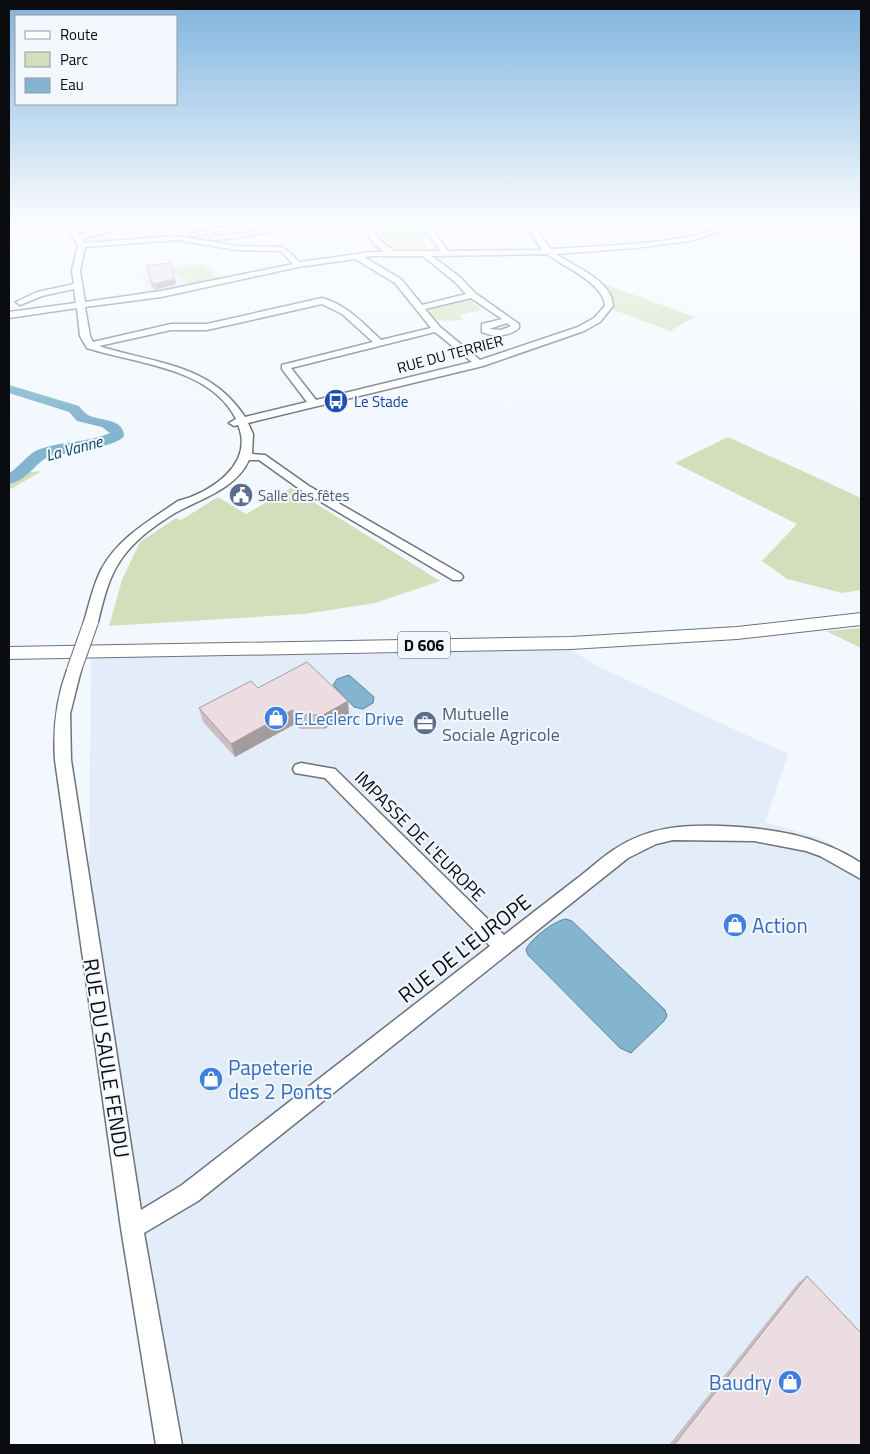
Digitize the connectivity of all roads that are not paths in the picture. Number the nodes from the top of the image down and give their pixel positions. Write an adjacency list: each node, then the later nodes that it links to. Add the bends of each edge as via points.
1 (50, 292): 9 (street)
2 (78, 292): 10 (street)
3 (172, 292): 10 (street)
4 (408, 292): 11 (street)
5 (469, 292): 7 (street)
6 (604, 292): 18 (street, RUE DU TERRIER, via 609,298 609,306 597,320 582,329)
7 (472, 295): 11 (street); 14 (street)
8 (9, 298): 9 (street)
9 (20, 302): 12 (street, via 23,304)
10 (80, 305): 12 (street); 17 (street)
11 (420, 308): 15 (street)
12 (20, 313): 13 (street)
13 (9, 315)
14 (509, 320)
15 (437, 329): 16 (street); 18 (street)
16 (380, 343): 17 (street, via 348,314 322,301 207,327 171,327); 19 (street, via 285,367)
17 (90, 346): 20 (street, via 187,373 209,384 224,398 225,405)
18 (480, 364): 19 (street, RUE DU TERRIER)
19 (314, 404): 20 (street, RUE DU TERRIER)
20 (238, 422): 21 (street, via 250,438)
21 (244, 456): 22 (street, via 268,462 305,488); 28 (street, RUE DU SAULE FENDU, bridge, via 229,478 175,509 124,546 108,570 64,699 60,732 63,760)
22 (457, 577)
23 (861, 619): 24 (main road, D 606, via 737,633 571,643)
24 (9, 653)
25 (301, 769): 27 (street, IMPASSE DE L'EUROPE, via 329,773)
26 (861, 872): 27 (street, RUE DE L'EUROPE, via 823,850 795,839 760,834 660,836 622,853)
27 (504, 947): 28 (street, RUE DE L'EUROPE, via 190,1192)
28 (132, 1228): 29 (street, RUE DU SAULE FENDU)
29 (169, 1445)

